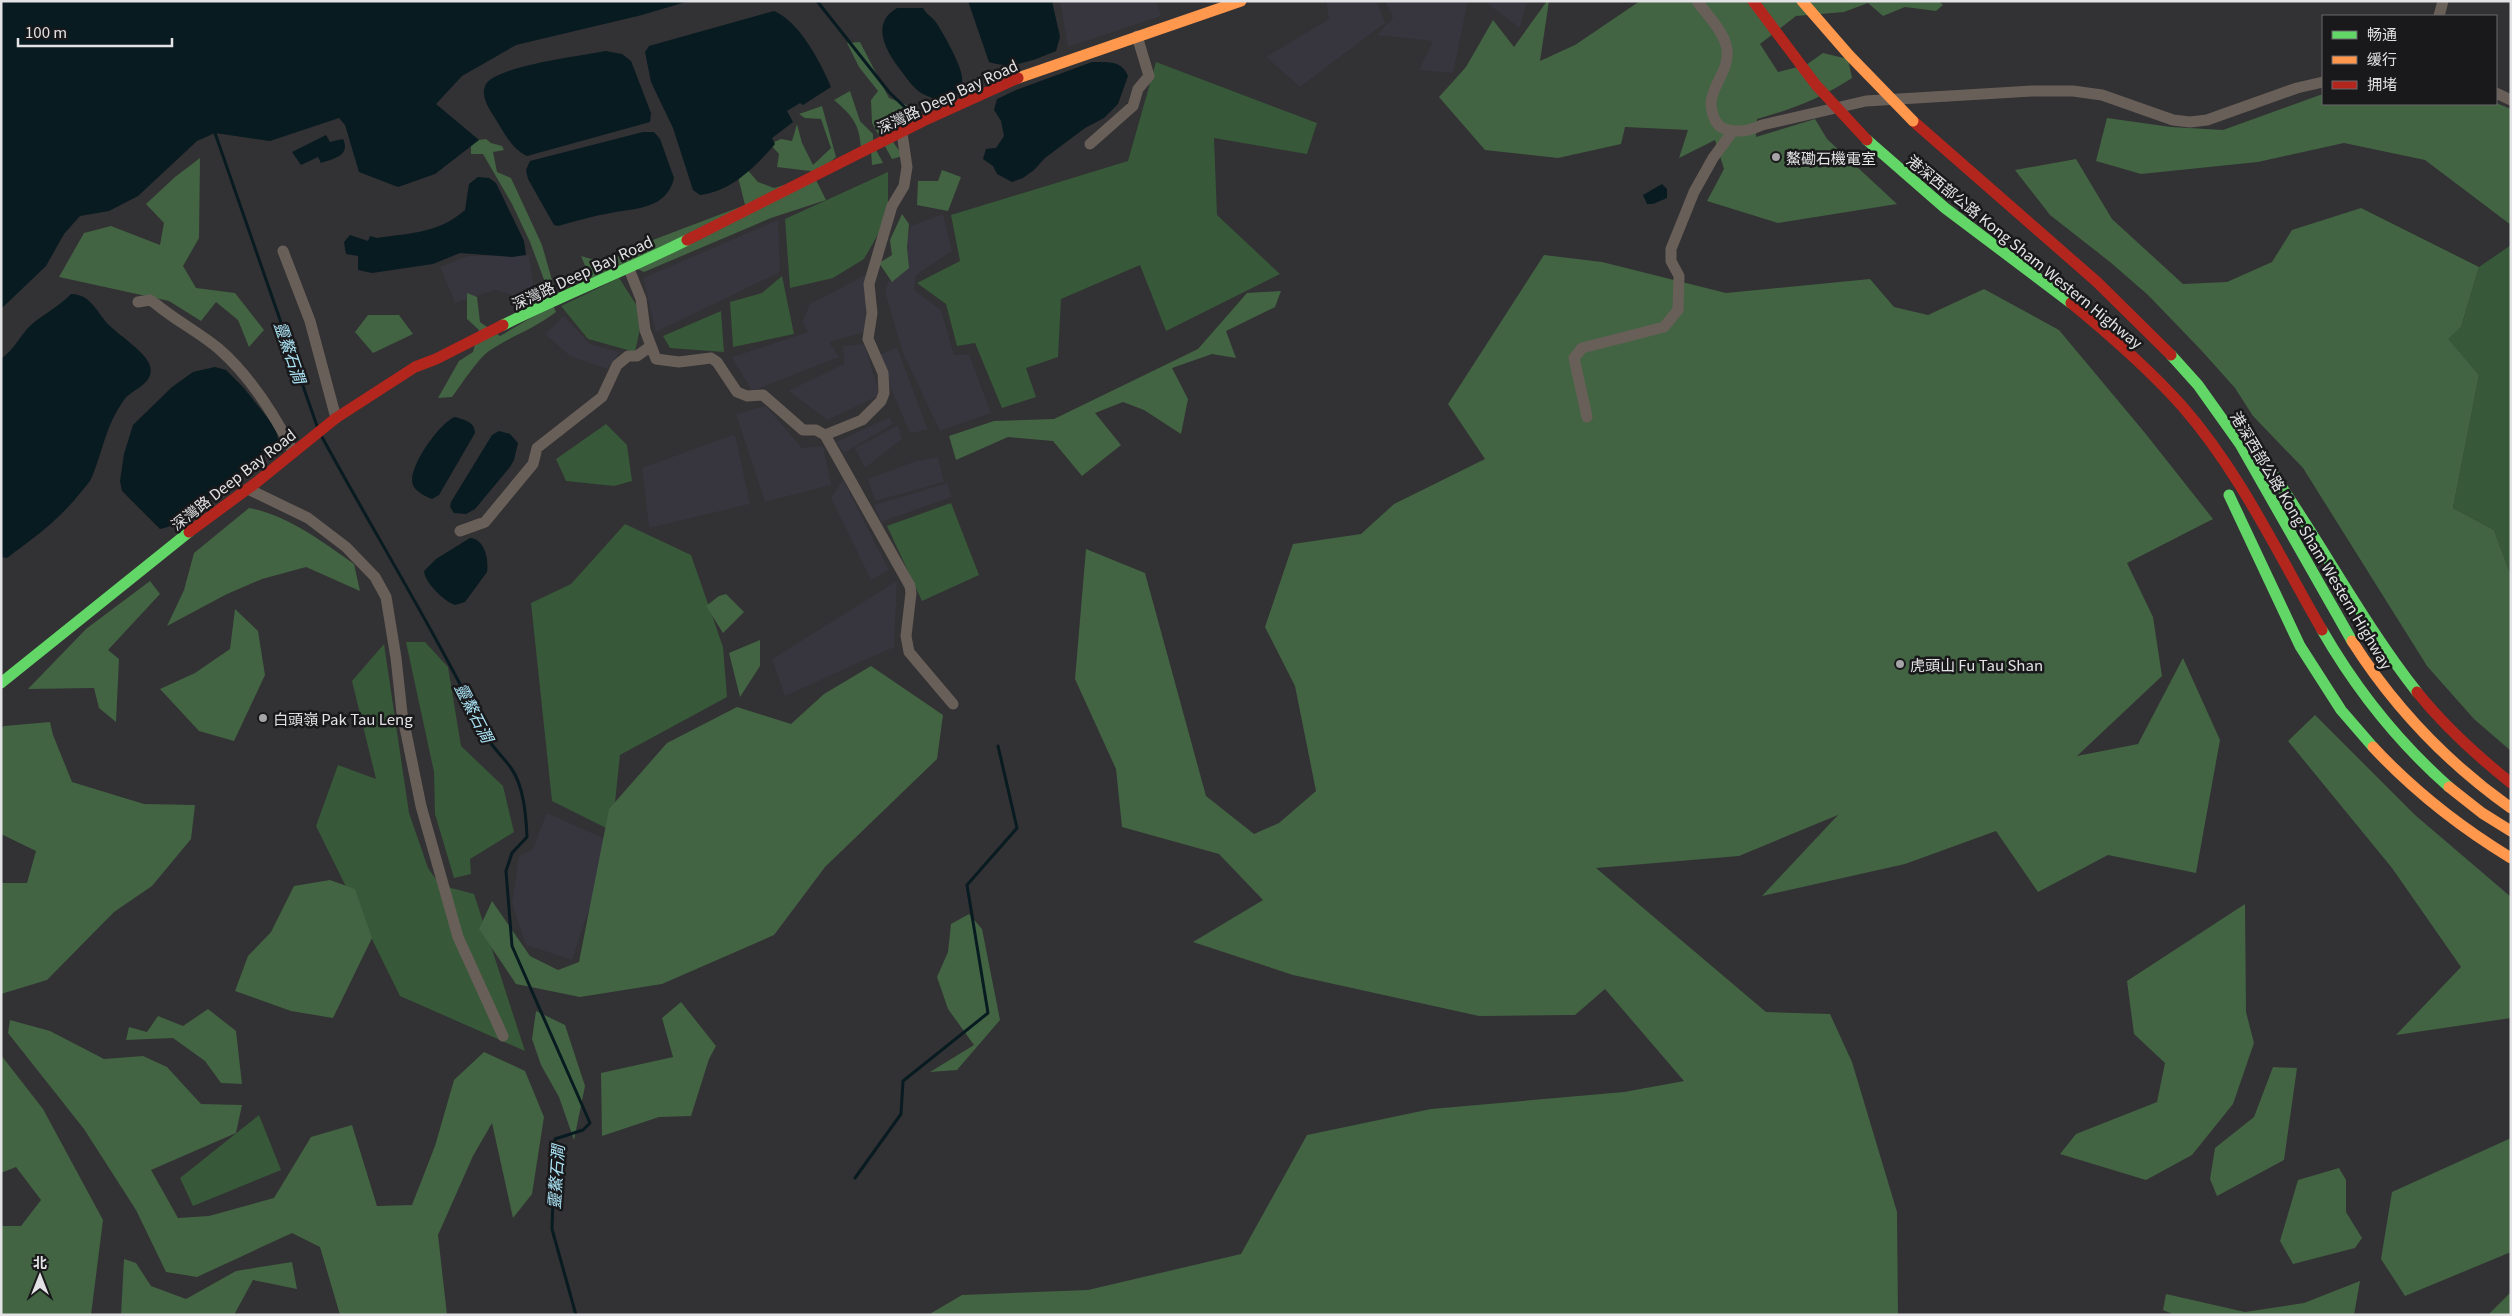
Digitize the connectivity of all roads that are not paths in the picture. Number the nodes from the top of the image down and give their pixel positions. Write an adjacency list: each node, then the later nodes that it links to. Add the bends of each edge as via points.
1 (1241, 1): 7 (main road, 深灣路 Deep Bay Road)
2 (1697, 1): 11 (street, via 1722,36 1727,50 1726,64 1711,98 1713,118 1721,128)
3 (1753, 1): 21 (main road, 港深西部公路 Kong Sham Western Highway, bridge, via 1816,85 1867,140 1929,196 2110,334 2152,373)
4 (1802, 1): 20 (main road, 港深西部公路 Kong Sham Western Highway, bridge, via 1849,56 1913,121 2143,326 2180,364)
5 (2443, 1): 6 (street)
6 (2439, 15)
7 (1137, 36): 12 (main road, 深灣路 Deep Bay Road, via 1013,80); 13 (street, via 1148,76 1138,89 1133,106)
8 (2322, 82): 11 (street, via 2207,120 2190,122 2173,120 2102,95 2032,91 1866,100 1762,125 1746,132)
9 (2497, 93): 10 (street)
10 (2511, 100)
11 (1733, 131): 18 (street, via 1694,192 1671,249 1671,261 1679,276 1678,310 1664,327 1582,348 1574,358)
12 (902, 133): 15 (main road, 深灣路 Deep Bay Road); 22 (street, via 907,167 904,186 892,206 869,284 872,313 868,339 883,373 884,392 881,400 862,420)
13 (1090, 144)
14 (283, 251): 19 (street, via 310,321)
15 (628, 269): 17 (street, via 641,298 644,330); 19 (main road, 深灣路 Deep Bay Road, via 543,305 415,367)
16 (138, 302): 23 (street, via 150,300 218,348 260,397)
17 (651, 346): 22 (street, via 656,359 679,362 711,358 736,392 747,396 763,395 802,430 816,430); 27 (street, via 617,365 602,397 538,448 533,464 485,522)
18 (1587, 417)
19 (336, 418): 23 (main road, 深灣路 Deep Bay Road)
20 (2224, 420): 30 (main road, via 2258,452 2282,484 2378,640 2412,688 2451,732); 31 (main road, 港深西部公路 Kong Sham Western Highway, via 2268,490 2344,629 2374,675 2424,736)
21 (2198, 426): 24 (main road); 32 (main road, 港深西部公路 Kong Sham Western Highway, via 2226,464 2324,634 2373,707 2427,767)
22 (825, 435): 29 (street, via 910,586 906,636 910,652)
23 (292, 451): 26 (main road, 深灣路 Deep Bay Road)
24 (2213, 466)
25 (2224, 486): 33 (main road, via 2300,646 2352,723 2389,766 2430,804)
26 (248, 489): 28 (main road, 深灣路 Deep Bay Road, via 151,561); 34 (street, via 308,518 346,547 375,577 386,597 402,713 421,806 458,937)
27 (460, 531)
28 (1, 683)
29 (953, 704)
30 (2511, 783)
31 (2509, 807)
32 (2511, 831)
33 (2511, 858)
34 (503, 1036)

